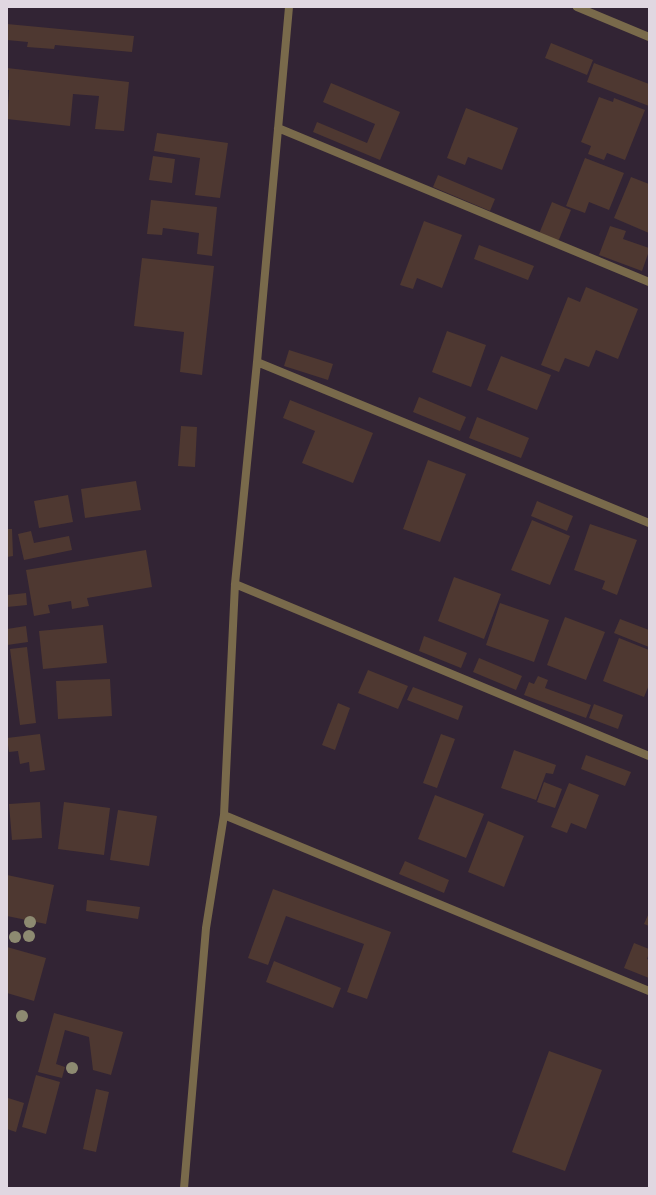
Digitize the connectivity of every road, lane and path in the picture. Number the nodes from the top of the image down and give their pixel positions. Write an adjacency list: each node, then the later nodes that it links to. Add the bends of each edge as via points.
1 (289, 7): 4 (street)
2 (577, 7): 3 (street)
3 (649, 37)
4 (278, 128): 5 (street); 6 (street)
5 (649, 282)
6 (257, 362): 7 (street); 8 (street)
7 (649, 523)
8 (235, 584): 9 (street); 10 (street)
9 (649, 756)
10 (224, 815): 11 (street); 12 (street, via 206,928)
11 (649, 990)
12 (184, 1188)

